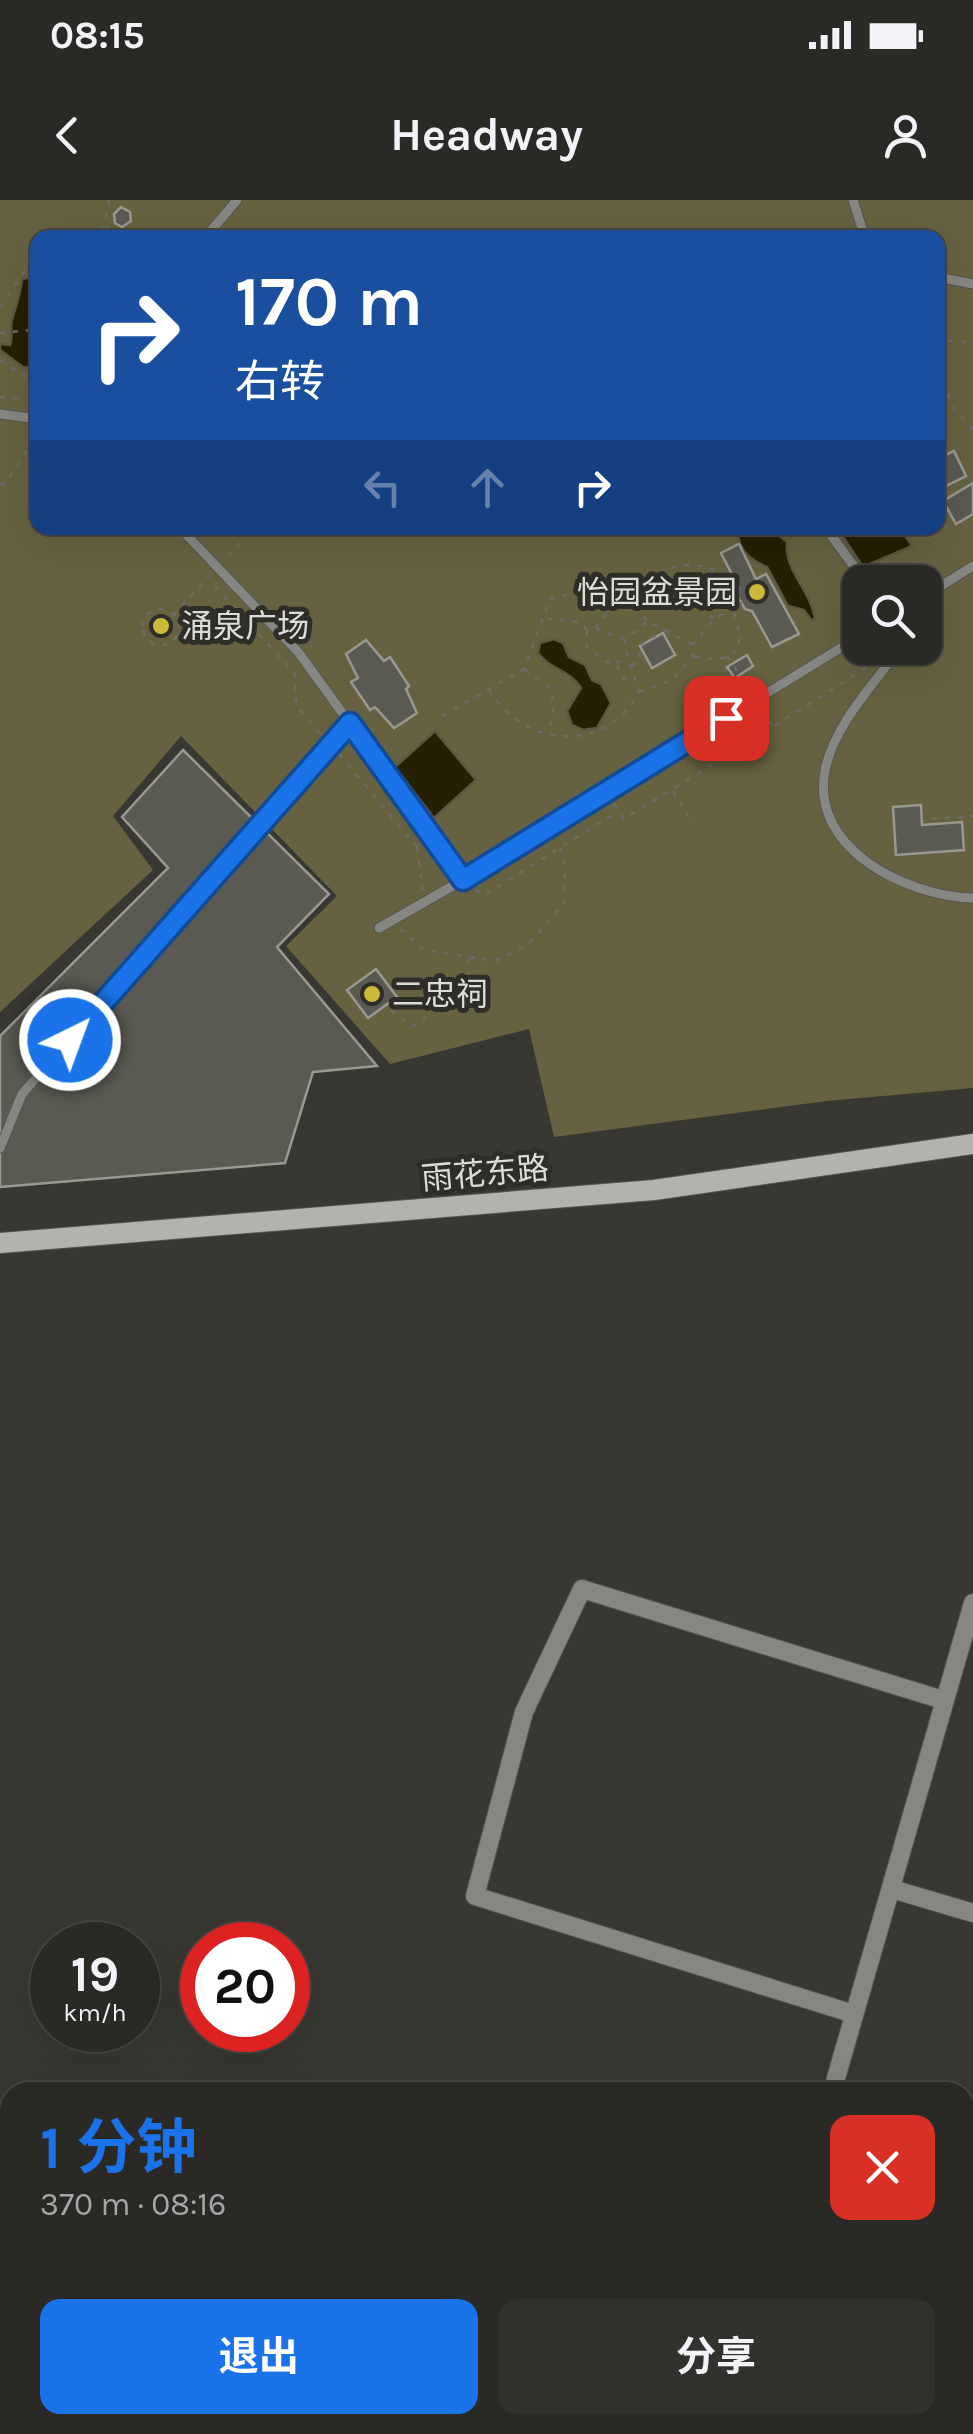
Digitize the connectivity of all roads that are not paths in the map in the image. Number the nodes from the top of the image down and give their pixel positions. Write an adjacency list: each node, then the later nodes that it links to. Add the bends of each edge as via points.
1 (237, 200): 3 (lane)
2 (853, 200): 4 (lane)
3 (212, 230)
4 (862, 230)
5 (945, 279): 6 (lane)
6 (973, 284)
7 (0, 414): 8 (lane)
8 (30, 417)
9 (187, 535): 16 (lane, via 299,653)
10 (831, 535): 11 (lane)
11 (853, 565)
12 (973, 566): 13 (lane)
13 (942, 585)
14 (842, 647): 17 (lane)
15 (888, 665): 18 (lane, via 837,738 823,802 836,834 863,860 901,880)
16 (350, 723): 17 (lane); 21 (lane, via 22,1094)
17 (463, 880): 19 (lane)
18 (973, 898)
19 (379, 928)
20 (973, 1144): 22 (main road, 雨花东路, via 654,1190)
21 (0, 1148)
22 (0, 1243)
23 (973, 1603): 24 (street)
24 (965, 1662): 25 (street)
25 (943, 1700): 26 (street); 28 (street, via 582,1589 524,1712 475,1896)
26 (892, 1889): 27 (street); 28 (street)
27 (973, 1913)
28 (854, 2014): 29 (street)
29 (835, 2082)

